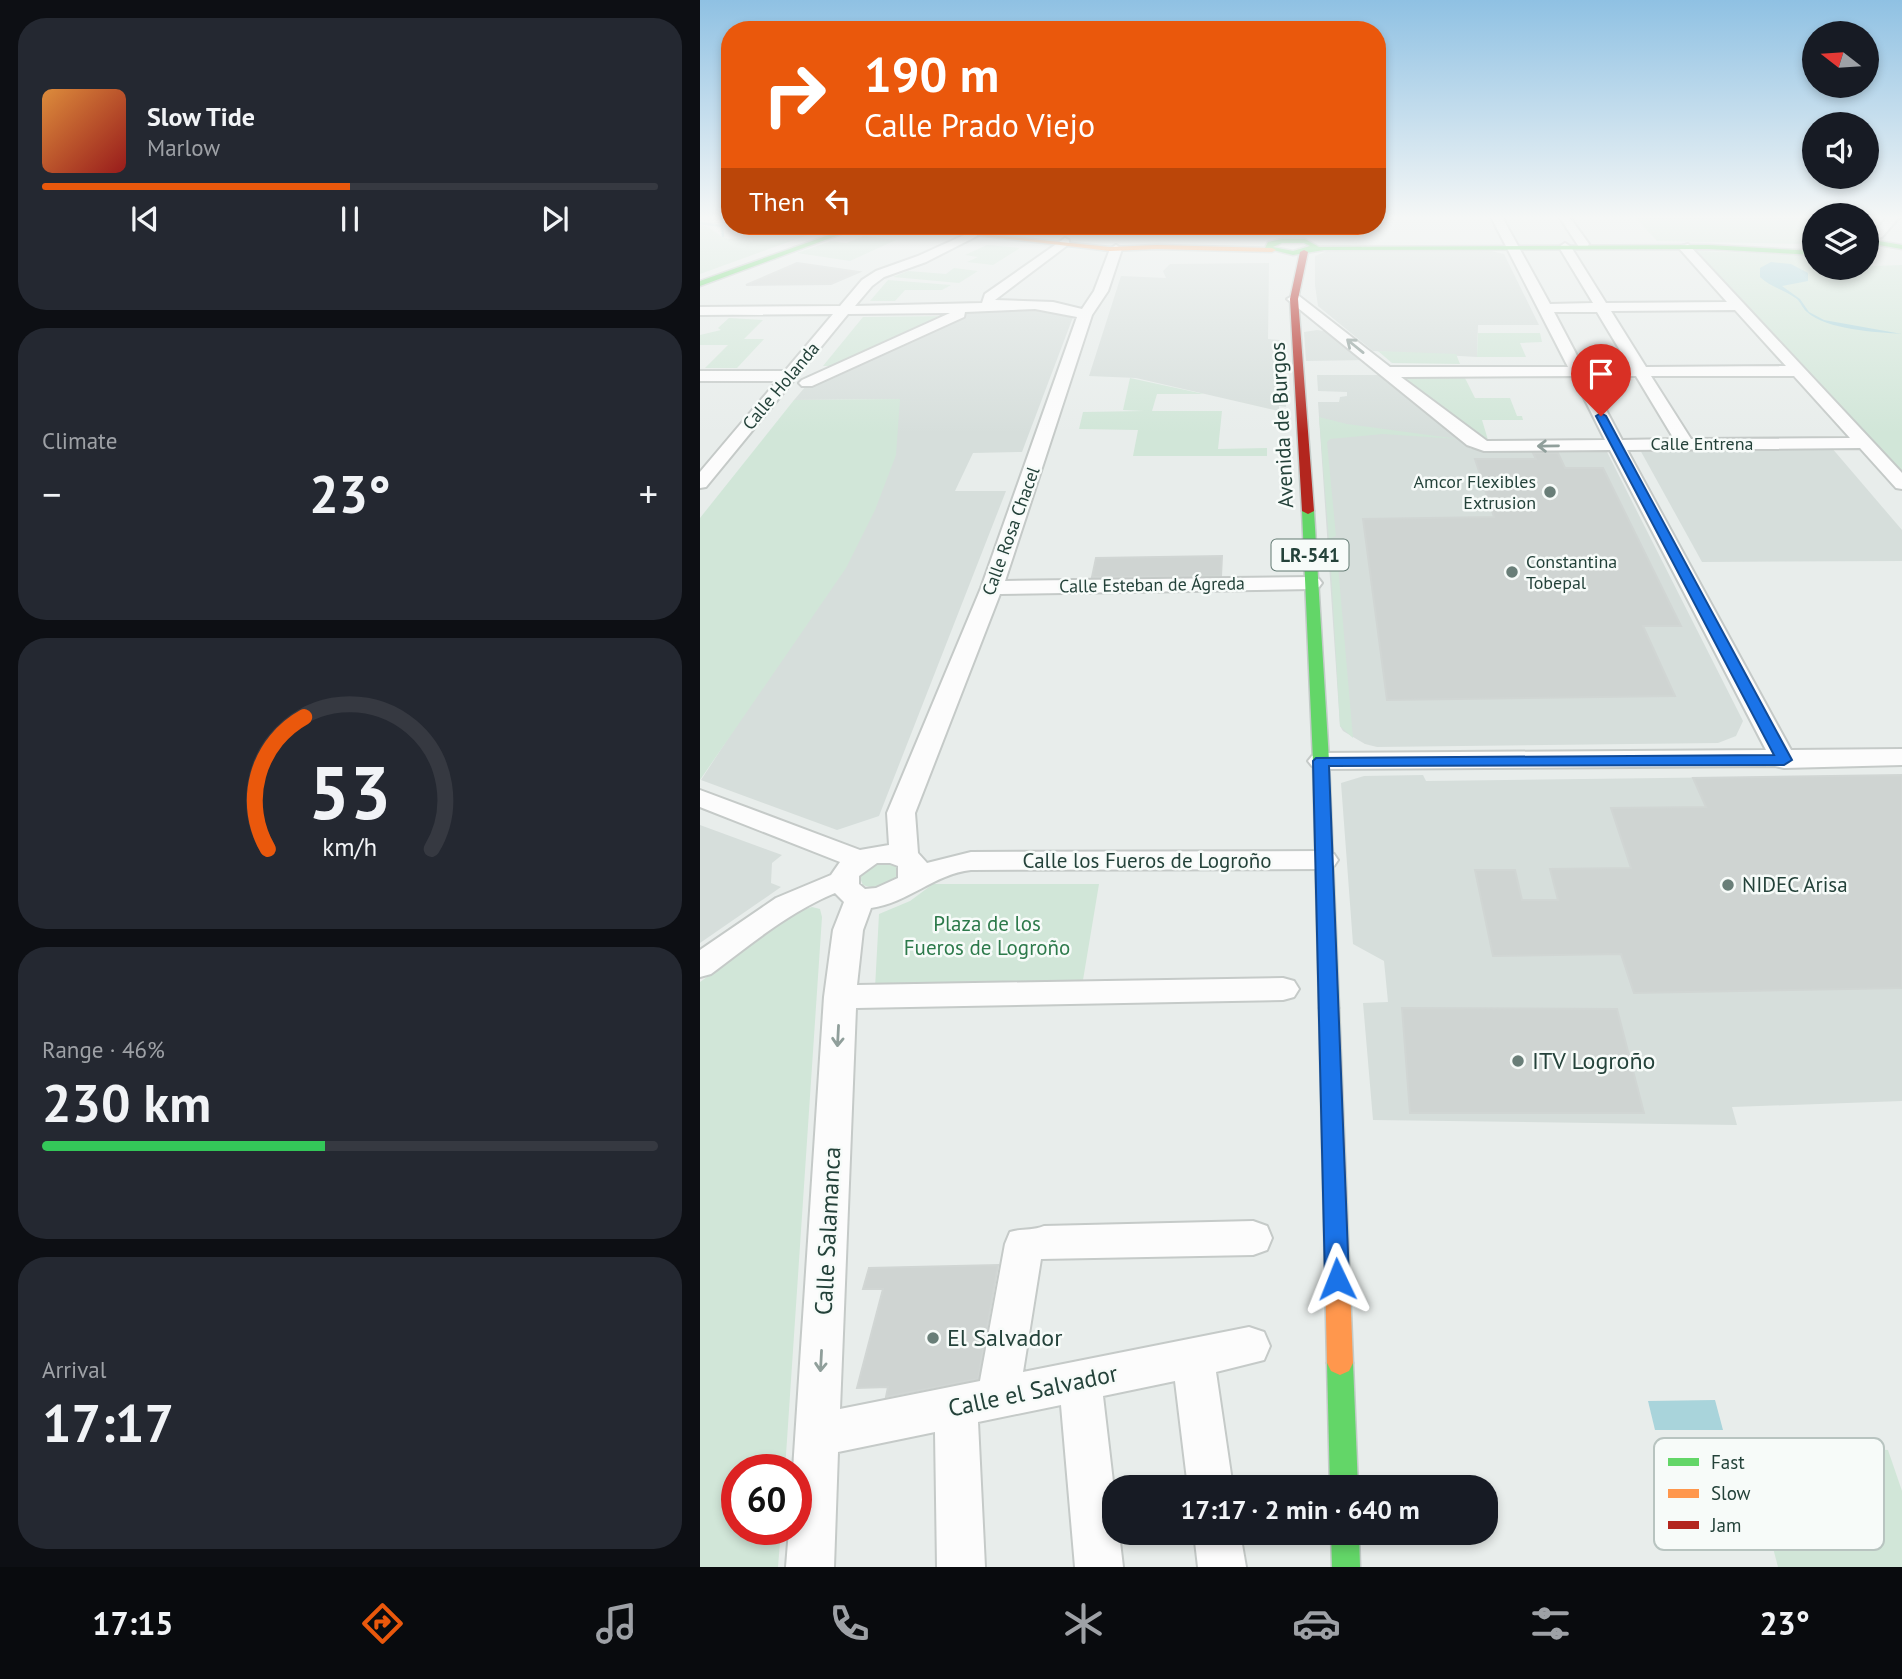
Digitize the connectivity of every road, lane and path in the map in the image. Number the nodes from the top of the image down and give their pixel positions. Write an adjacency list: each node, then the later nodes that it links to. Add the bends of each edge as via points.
1 (864, 288): 16 (street, Calle Holanda)
2 (1007, 288): 10 (street)
3 (1102, 288): 8 (street, Calle Rosa Chacel)
4 (1296, 288): 9 (main road, Avenida de Burgos / LR-541)
5 (1535, 288): 15 (street)
6 (1591, 288): 12 (street)
7 (1721, 288): 11 (street)
8 (1101, 291): 14 (street); 18 (street, Calle Rosa Chacel)
9 (1295, 291): 20 (street, Calle Entrena, one-way to 9); 33 (main road, Avenida de Burgos / LR-541)
10 (995, 298): 13 (street); 14 (street)
11 (1737, 306): 12 (street); 19 (street)
12 (1603, 307): 15 (street); 22 (street)
13 (970, 308): 16 (street); 25 (street)
14 (1059, 308): 18 (street)
15 (1545, 308): 21 (street)
16 (843, 310): 17 (street); 24 (street, Calle Holanda)
17 (700, 311)
18 (1085, 315): 34 (street, Calle Rosa Chacel)
19 (1797, 371): 22 (street); 26 (street)
20 (1388, 372): 21 (street); 27 (street, Calle Entrena, one-way to 20, via 1484,446 1473,442)
21 (1578, 372): 22 (street); 27 (street)
22 (1643, 372): 28 (street)
23 (700, 376): 24 (street)
24 (789, 376): 30 (street, Calle Holanda)
25 (807, 383)
26 (1865, 443): 28 (street, Calle Entrena); 32 (street)
27 (1616, 444): 28 (street, Calle Entrena); 36 (street)
28 (1685, 444)
29 (700, 458): 30 (street)
30 (720, 459): 31 (street, Calle Holanda)
31 (700, 483)
32 (1902, 484)
33 (1312, 583): 34 (street, Calle Esteban de Ágreda); 37 (main road, Avenida de Burgos / LR-541)
34 (992, 588): 39 (street, Calle Rosa Chacel)
35 (1902, 757): 36 (street)
36 (1784, 760): 37 (street)
37 (1321, 761): 40 (main road, Avenida de Burgos / LR-541)
38 (704, 797): 42 (street, via 814,842)
39 (901, 813): 41 (street, Calle Rosa Chacel); 42 (street, Calle Rosa Chacel, via 877,841)
40 (1324, 860): 41 (street, Calle los Fueros de Logroño, via 971,861 938,869); 54 (main road, Avenida de Burgos / LR-541)
41 (906, 868): 42 (street, via 883,854); 42 (street, Calle los Fueros de Logroño, via 883,897)
42 (856, 877): 43 (street, via 820,896 787,904); 45 (street, Calle Salamanca)
43 (700, 966)
44 (1283, 989): 45 (street)
45 (840, 997): 52 (street, Calle Salamanca, one-way to 52)
46 (1253, 1238): 47 (street)
47 (1034, 1244): 51 (street)
48 (1249, 1346): 49 (street, Calle el Salvador)
49 (1193, 1357): 50 (street, Calle el Salvador); 53 (street)
50 (1080, 1381): 51 (street, Calle el Salvador); 59 (street)
51 (977, 1402): 52 (street, Calle el Salvador); 58 (street)
52 (817, 1435): 57 (street, Calle Salamanca)
53 (1209, 1475)
54 (1343, 1475)
55 (1219, 1545): 60 (street)
56 (1345, 1545): 61 (main road)
57 (810, 1567)
58 (961, 1567)
59 (1099, 1567)
60 (1222, 1567)
61 (1346, 1567)

